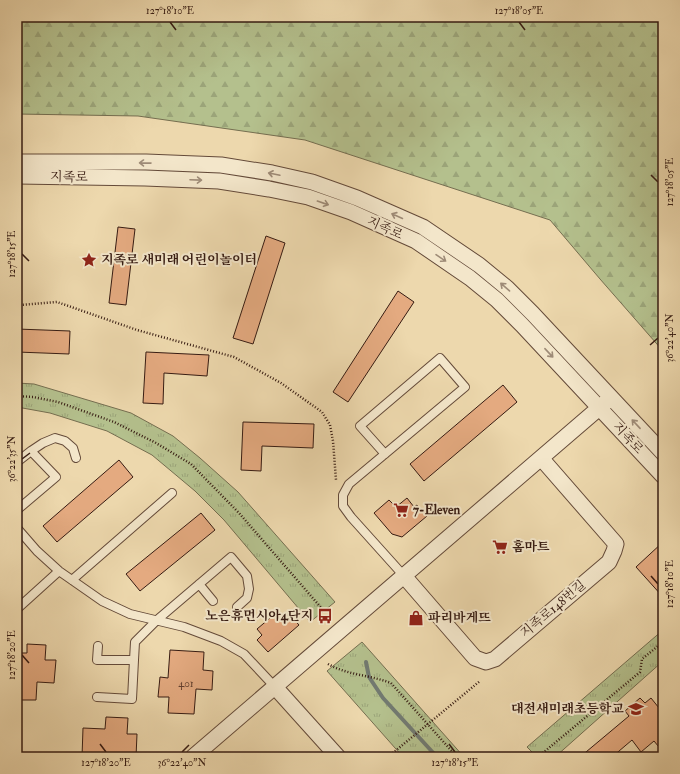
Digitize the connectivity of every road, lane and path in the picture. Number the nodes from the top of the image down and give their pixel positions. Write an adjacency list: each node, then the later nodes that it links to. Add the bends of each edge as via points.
1 (17, 162): 5 (street, 지족로, one-way to 1, via 508,288 479,265 423,227 357,198 312,182 221,165)
2 (17, 176): 6 (street, 지족로, one-way to 6, via 219,181 269,188 352,212 416,241 470,278 497,300)
3 (17, 306): 14 (path, via 57,302 138,330 234,357 281,383 322,412 330,425)
4 (17, 396): 25 (path, via 58,402 114,422 191,464 239,513)
5 (612, 398): 6 (street); 8 (street, 지족로, one-way to 5)
6 (600, 408): 11 (street); 13 (street, 지족로)
7 (31, 451): 10 (lane, via 43,442 55,438 65,441 73,448); 12 (lane); 16 (lane, via 56,477)
8 (663, 453)
9 (385, 454): 9 (lane, via 465,387 440,358 360,426); 19 (lane, via 349,484 342,495 343,506)
10 (76, 458)
11 (541, 458): 19 (street); 19 (street, 지족로148번길, via 616,544 609,562 495,659 486,662 475,658)
12 (17, 462)
13 (663, 476)
14 (336, 480)
15 (172, 493): 20 (lane)
16 (17, 510)
17 (17, 528): 18 (lane)
18 (59, 571): 20 (lane); 24 (lane)
19 (404, 576): 32 (street)
20 (72, 580): 26 (lane, via 102,601 130,614)
21 (199, 584): 22 (lane); 23 (lane, via 231,557 247,576 249,589 247,598); 26 (lane)
22 (213, 601)
23 (237, 607)
24 (17, 608)
25 (324, 611)
26 (157, 620): 29 (lane, via 135,642); 32 (lane, via 221,641 244,654)
27 (663, 642): 39 (path, via 642,659 640,672)
28 (98, 646): 29 (lane, via 97,660)
29 (134, 660): 33 (lane, via 132,699)
30 (328, 664): 34 (path, via 334,668 391,683)
31 (480, 681): 34 (path)
32 (275, 687): 35 (street); 36 (street)
33 (96, 697)
34 (428, 724): 37 (path); 38 (path)
35 (193, 757)
36 (338, 757)
37 (388, 757)
38 (457, 757)
39 (538, 757)

